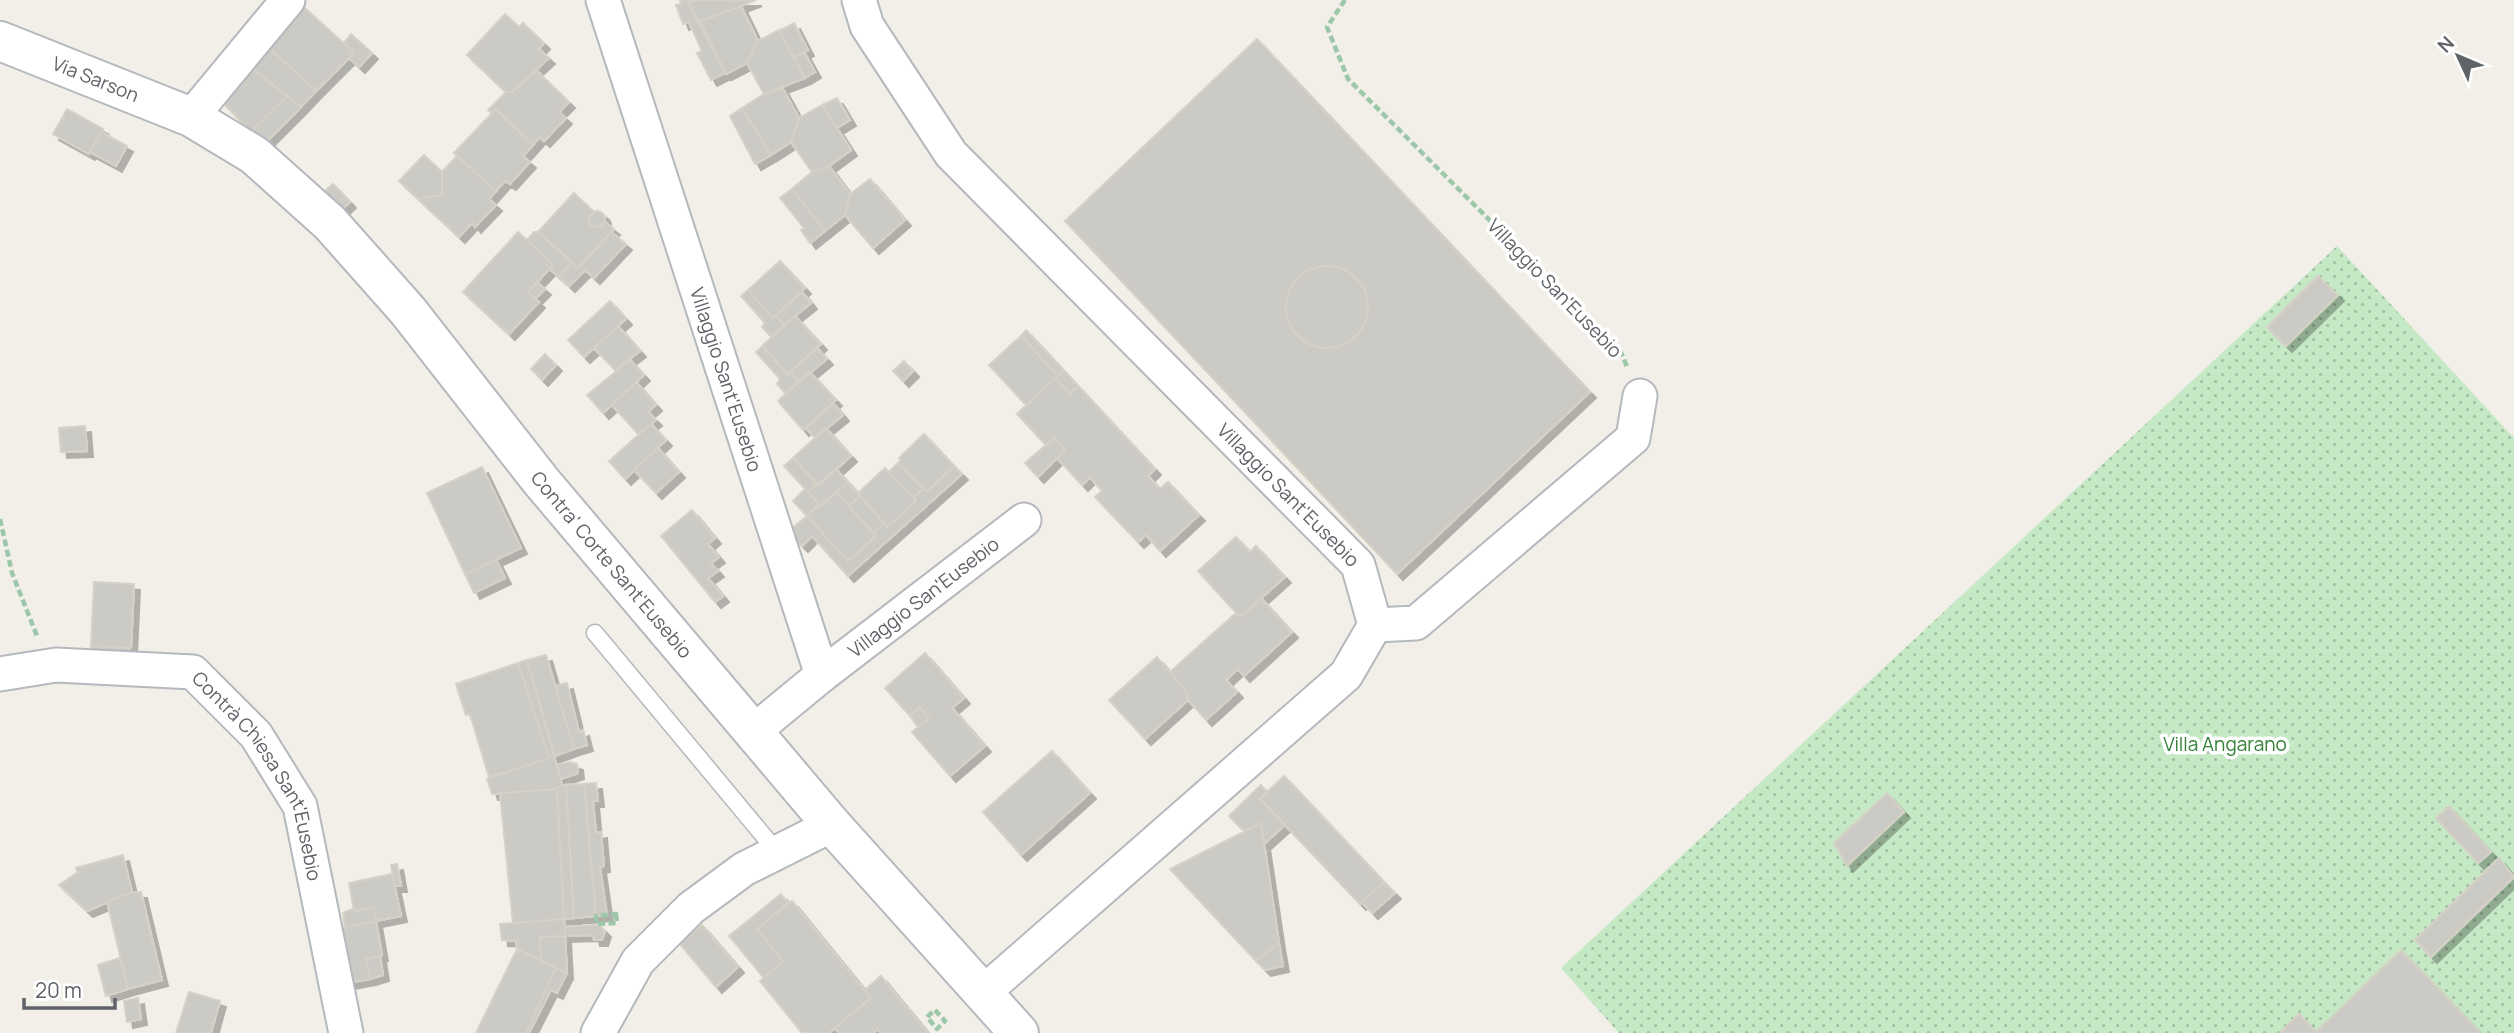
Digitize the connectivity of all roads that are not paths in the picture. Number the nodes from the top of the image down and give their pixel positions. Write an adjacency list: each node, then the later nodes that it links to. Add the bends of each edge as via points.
1 (288, 0): 5 (street)
2 (603, 0): 11 (street, Villaggio Sant'Eusebio)
3 (859, 0): 8 (street, Villaggio Sant'Eusebio, via 867,26 951,154 1358,565)
4 (0, 41): 5 (street, Via Sarson)
5 (191, 117): 12 (street, Contra' Corte Sant'Eusebio, via 254,155 330,223)
6 (1640, 396): 8 (street, via 1633,438 1416,623)
7 (1024, 520): 11 (street, Villaggio San'Eusebio)
8 (1375, 625): 15 (street, via 1346,675)
9 (594, 634): 14 (lane)
10 (0, 674): 17 (street, Contrà Chiesa Sant'Eusebio, via 47,667 193,672 256,735 300,806)
11 (822, 674): 12 (street)
12 (754, 731): 13 (street, Contra' Corte Sant'Eusebio)
13 (832, 825): 14 (street); 15 (street, Contra' Corte Sant'Eusebio)
14 (778, 853): 16 (street, via 744,869 691,908 638,961)
15 (984, 992): 18 (street, Contra' Corte Sant'Eusebio)
16 (606, 1029)
17 (346, 1033)
18 (1019, 1033)

